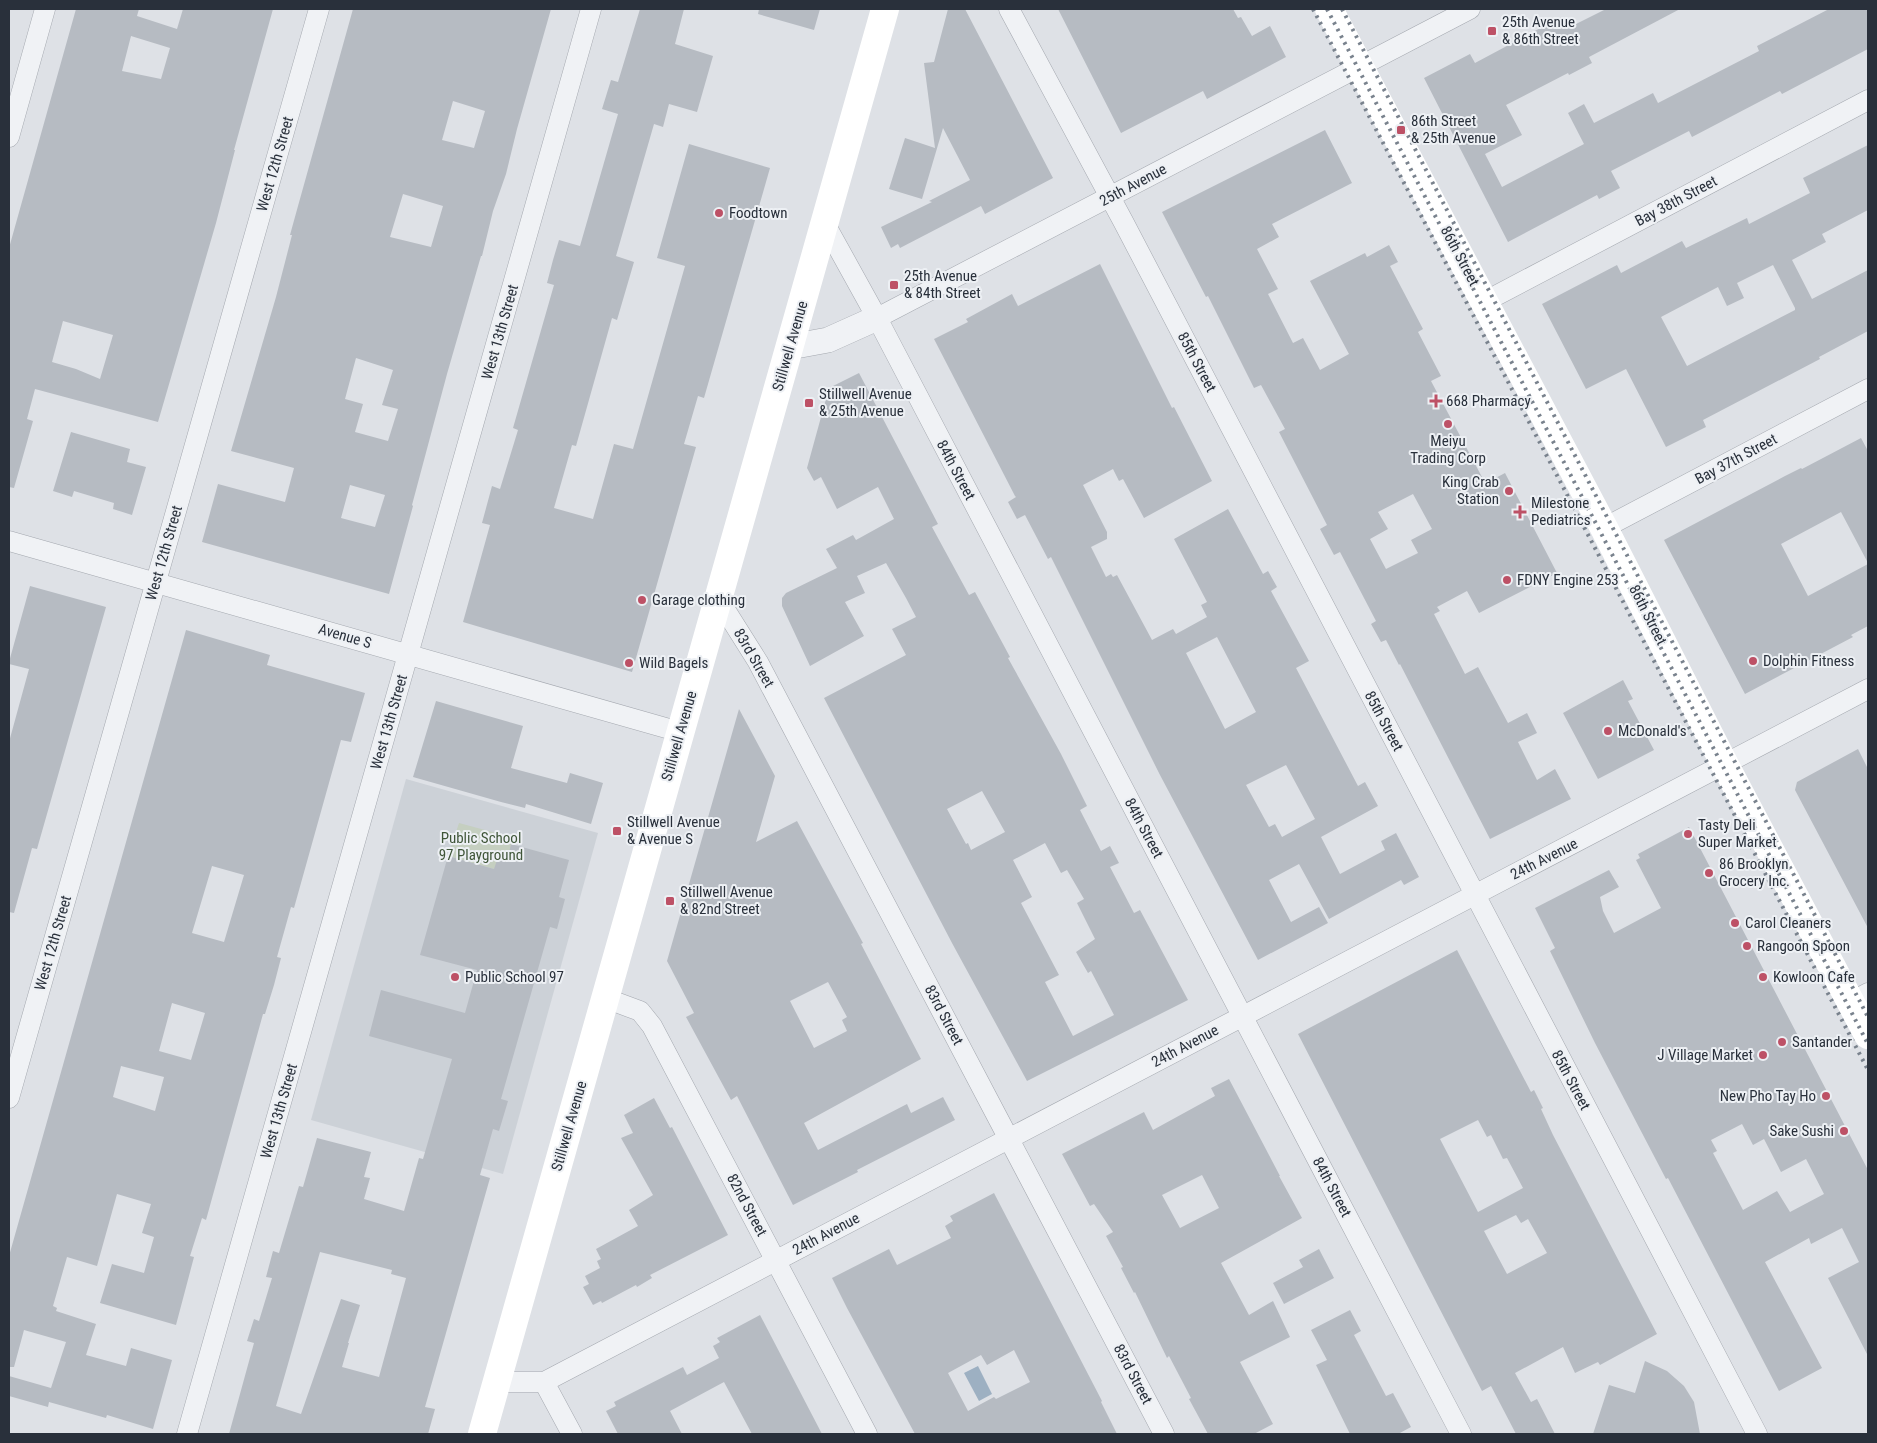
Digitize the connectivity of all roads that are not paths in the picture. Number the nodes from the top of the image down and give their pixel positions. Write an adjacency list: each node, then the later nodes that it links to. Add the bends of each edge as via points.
1 (45, 9): 10 (street)
2 (319, 9): 19 (street, West 12th Street)
3 (591, 9): 21 (street, West 13th Street)
4 (885, 9): 12 (main road, Stillwell Avenue)
5 (1009, 9): 11 (street, 85th Street)
6 (1330, 9): 8 (main road, 86th Street)
7 (1470, 9): 8 (street, 25th Avenue)
8 (1359, 67): 11 (street, 25th Avenue); 13 (main road, 86th Street)
9 (1868, 100): 13 (street, Bay 38th Street)
10 (9, 137)
11 (1110, 197): 14 (street, 25th Avenue); 25 (street, 85th Street)
12 (825, 224): 14 (street, 84th Street); 15 (main road, Stillwell Avenue)
13 (1484, 302): 17 (main road, 86th Street)
14 (877, 318): 15 (street, 25th Avenue, via 828,340); 28 (street, 84th Street)
15 (790, 346): 20 (main road, Stillwell Avenue)
16 (1868, 389): 17 (street, Bay 37th Street)
17 (1604, 528): 24 (main road, 86th Street)
18 (9, 541): 19 (street, Avenue S)
19 (155, 582): 21 (street, Avenue S); 30 (street, West 12th Street)
20 (718, 600): 23 (main road, Stillwell Avenue); 31 (street, 83rd Street, via 758,662)
21 (408, 654): 23 (street, Avenue S); 35 (street, West 13th Street)
22 (1868, 689): 24 (street, 24th Avenue)
23 (680, 732): 27 (main road, Stillwell Avenue)
24 (1725, 764): 25 (street, 24th Avenue); 26 (main road, 86th Street)
25 (1474, 895): 28 (street, 24th Avenue); 41 (street, 85th Street)
26 (1860, 997): 29 (main road, 86th Street)
27 (606, 998): 32 (street, 82nd Street, via 640,1011 652,1026); 33 (main road, Stillwell Avenue)
28 (1242, 1016): 31 (street, 24th Avenue); 40 (street, 84th Street)
29 (1868, 1035)
30 (9, 1098)
31 (1010, 1138): 32 (street, 24th Avenue); 39 (street, 83rd Street)
32 (776, 1260): 34 (street, 24th Avenue); 38 (street, 82nd Street)
33 (497, 1382): 34 (street, 24th Avenue); 36 (main road, Stillwell Avenue)
34 (544, 1382): 37 (street)
35 (187, 1434)
36 (482, 1434)
37 (572, 1434)
38 (867, 1434)
39 (1164, 1434)
40 (1461, 1434)
41 (1757, 1434)

